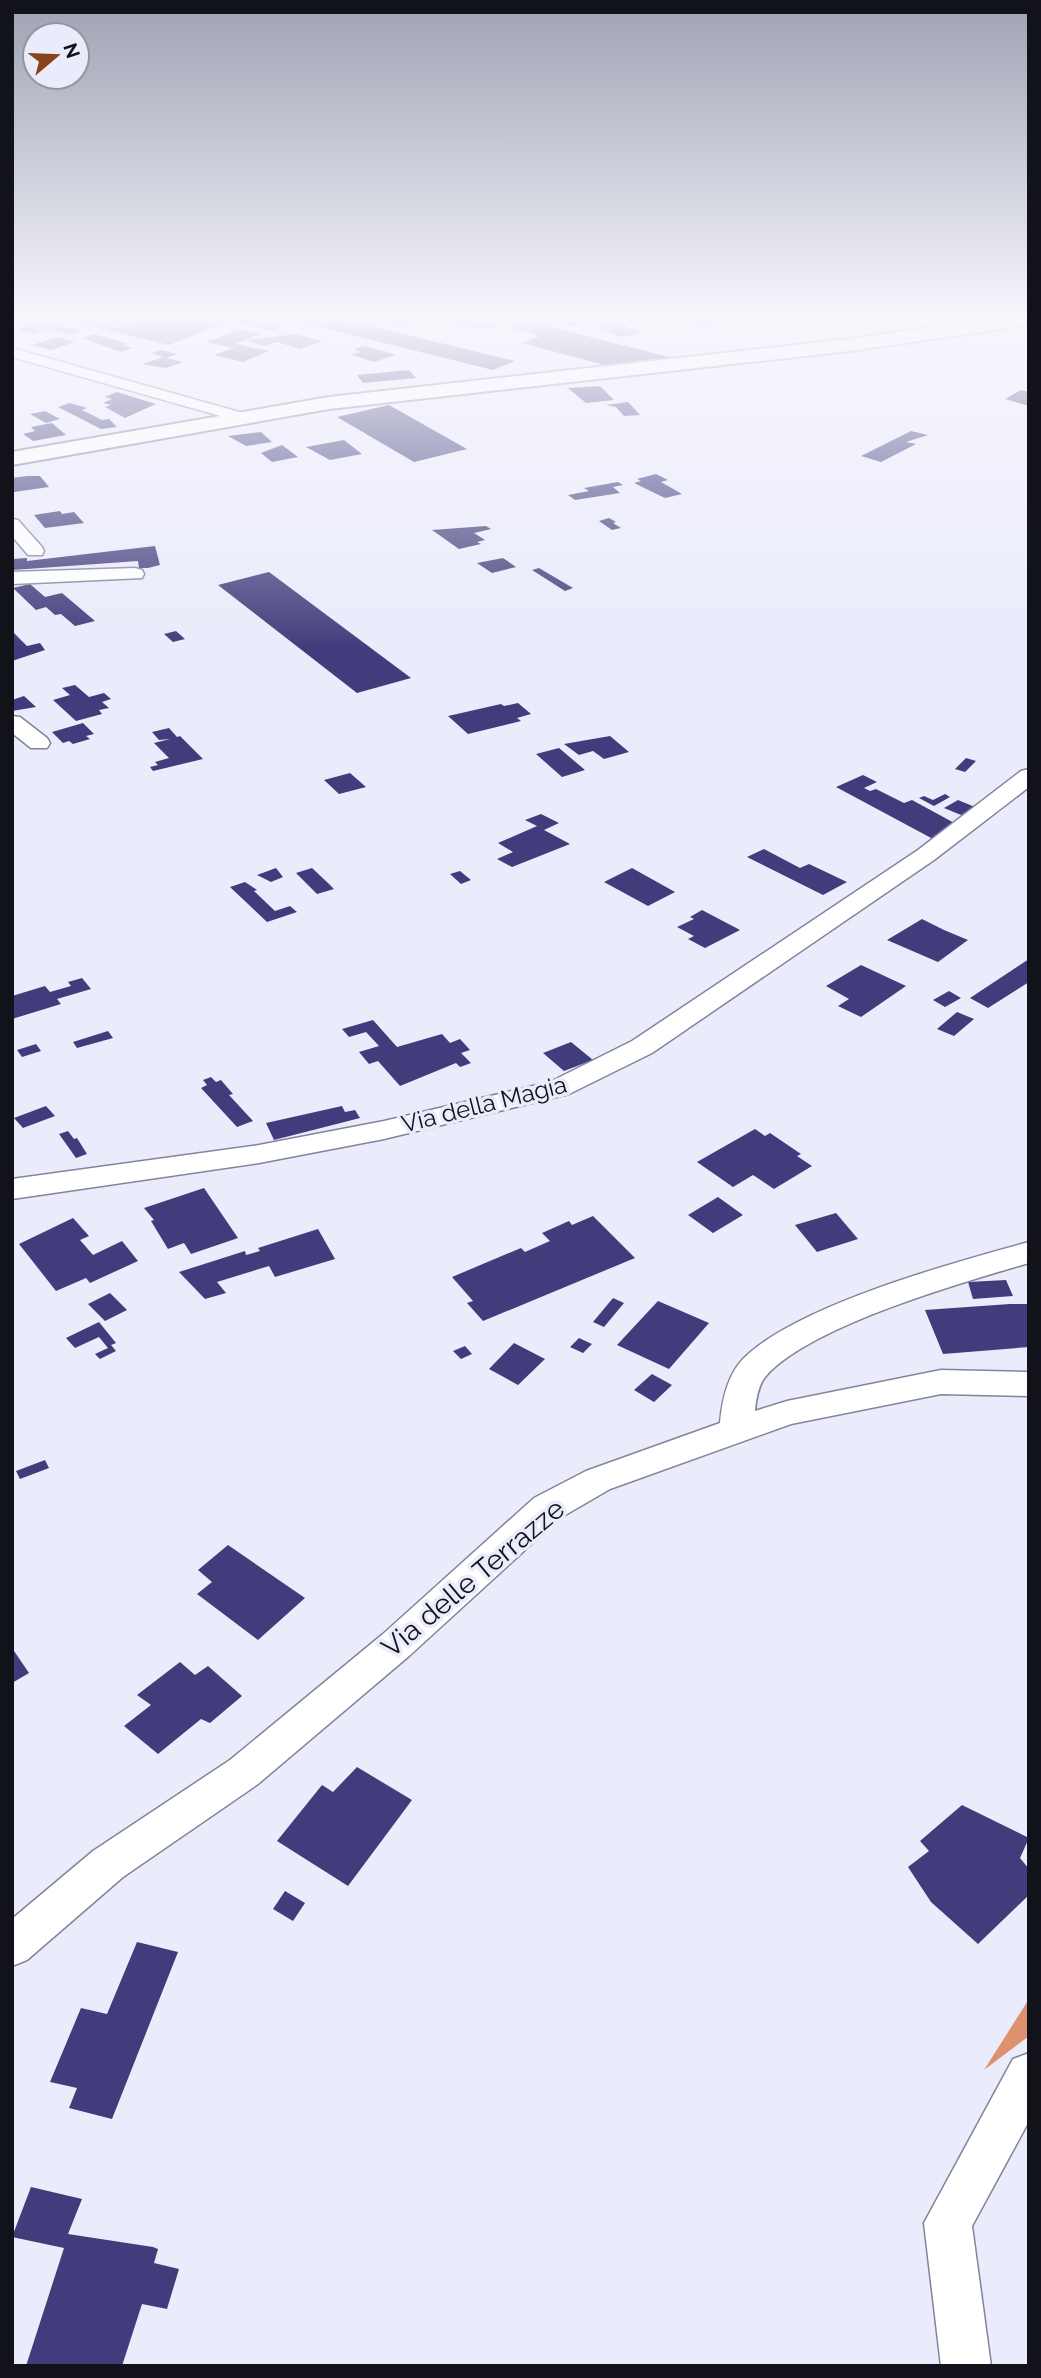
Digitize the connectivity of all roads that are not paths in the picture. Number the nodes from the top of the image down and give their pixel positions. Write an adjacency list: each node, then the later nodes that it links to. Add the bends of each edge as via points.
1 (193, 427): 2 (main road)
2 (12, 459)
3 (12, 524): 4 (street)
4 (35, 551)
5 (135, 574): 6 (street)
6 (12, 578)
7 (12, 722): 8 (street)
8 (39, 743)
9 (1029, 776): 10 (street, Via della Magia, via 967,824 642,1047 559,1088 259,1154)
10 (12, 1189)
11 (1029, 1252): 13 (street, via 885,1300 793,1338 753,1368 738,1401)
12 (1029, 1384): 13 (street, Via delle Terrazze, via 942,1382 787,1413)
13 (737, 1430): 14 (street, Via delle Terrazze, via 598,1480 547,1508 396,1645 244,1772 108,1864)
14 (12, 1945)
15 (1029, 2075): 16 (street, via 948,2223)
16 (966, 2366)

